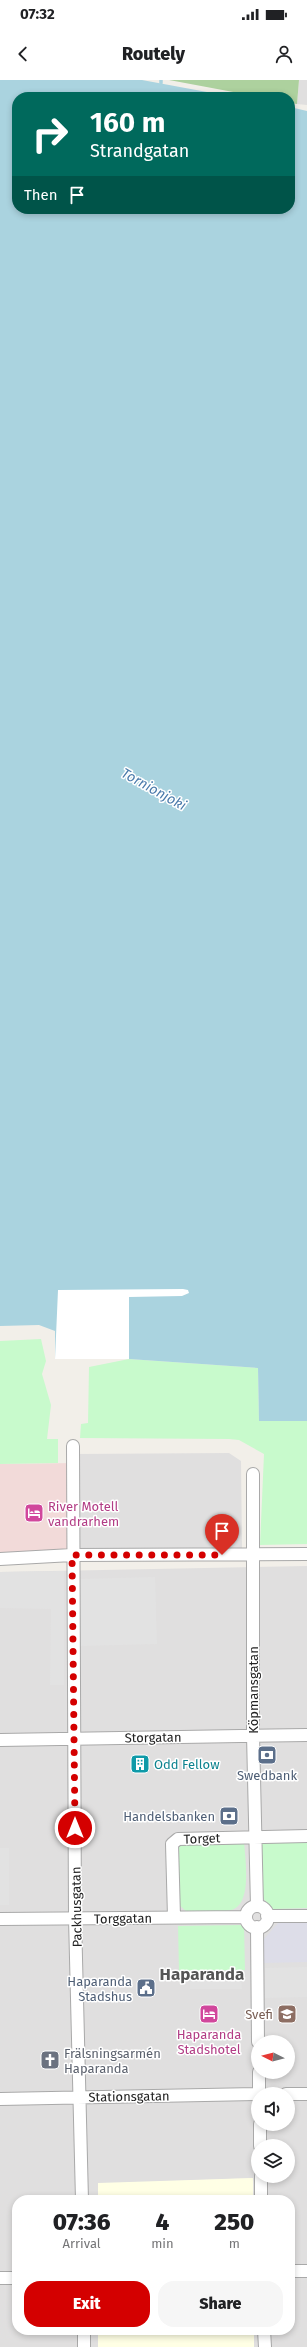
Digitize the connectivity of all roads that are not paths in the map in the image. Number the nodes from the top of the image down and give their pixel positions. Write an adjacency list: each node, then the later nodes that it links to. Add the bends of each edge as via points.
1 (73, 1446): 5 (street, Packhusgatan)
2 (253, 1474): 3 (street, Köpmansgatan)
3 (252, 1554): 4 (street); 5 (street); 8 (street, Köpmansgatan)
4 (307, 1554)
5 (72, 1555): 6 (street); 9 (street, Packhusgatan)
6 (0, 1559)
7 (307, 1734): 8 (street, Storgatan)
8 (253, 1735): 9 (street, Storgatan); 12 (street, Köpmansgatan)
9 (75, 1739): 10 (street, Storgatan); 18 (street, Packhusgatan)
10 (0, 1740)
11 (307, 1836): 12 (street, Torget)
12 (255, 1837): 13 (street, Köpmansgatan); 16 (street, Torget, via 178,1839 172,1844)
13 (257, 1906): 14 (street, via 263,1908); 17 (street, via 248,1910)
14 (267, 1916): 15 (street); 20 (street, via 265,1923)
15 (307, 1916)
16 (174, 1917): 17 (street, Torggatan); 18 (street, Torggatan)
17 (246, 1917): 20 (street, via 250,1925)
18 (75, 1918): 19 (street, Torggatan); 25 (street, Packhusgatan)
19 (0, 1920)
20 (257, 1927): 21 (street)
21 (258, 2035)
22 (251, 2094): 25 (street, Stationsgatan)
23 (295, 2094): 24 (street)
24 (307, 2094)
25 (80, 2097): 26 (street, Stationsgatan); 28 (street, Packhusgatan)
26 (0, 2099)
27 (261, 2183): 29 (street)
28 (82, 2195)
29 (261, 2195)
30 (307, 2271): 31 (street)
31 (295, 2272)
32 (0, 2278): 33 (street)
33 (12, 2278)
34 (84, 2335): 36 (street)
35 (264, 2335): 37 (street)
36 (84, 2347)
37 (265, 2347)

